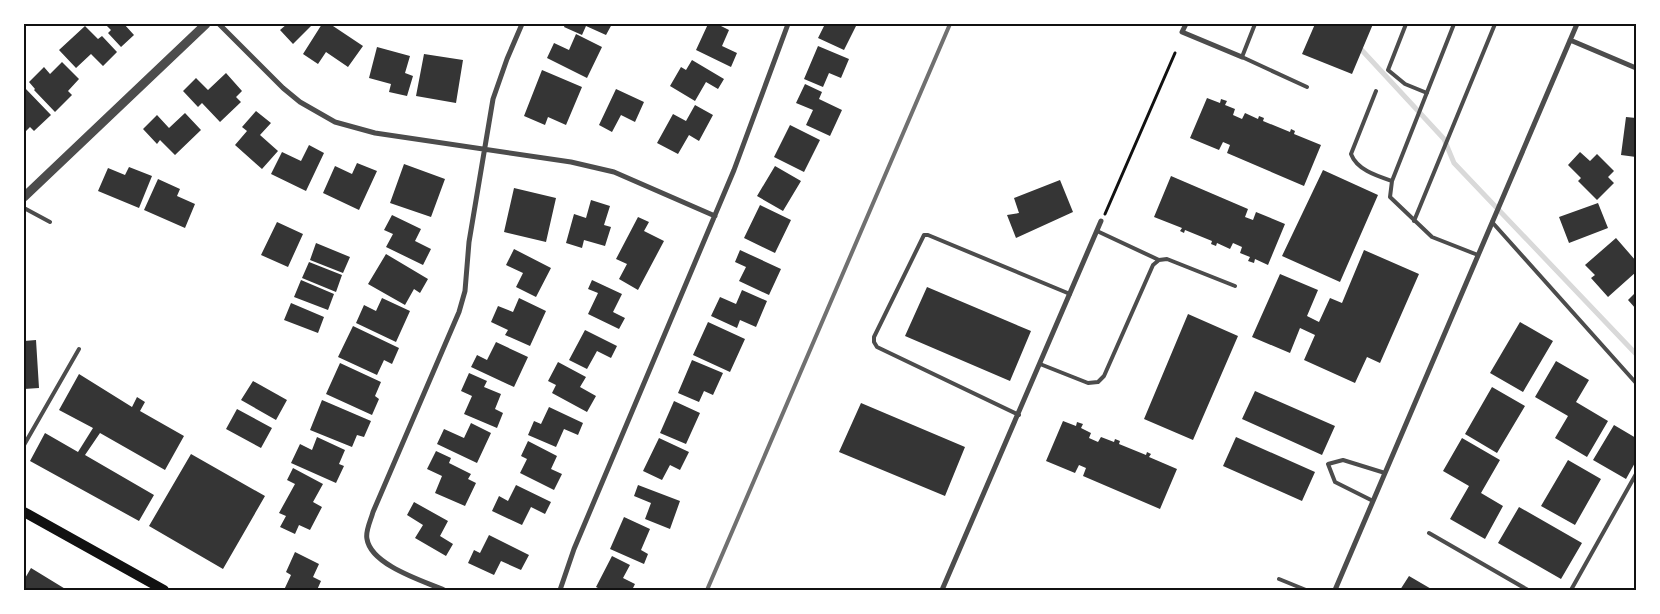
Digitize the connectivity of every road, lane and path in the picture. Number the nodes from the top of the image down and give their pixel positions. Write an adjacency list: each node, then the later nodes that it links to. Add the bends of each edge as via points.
1 (206, 24): 20 (street)
2 (220, 24): 18 (street, via 283,88 335,122 375,133)
3 (522, 24): 18 (street, via 493,99)
4 (788, 24): 22 (street)
5 (1186, 24): 13 (street, via 1182,32)
6 (1255, 24): 13 (lane)
7 (1406, 24): 17 (lane, via 1388,70 1405,84)
8 (1454, 24): 17 (lane)
9 (1495, 24): 23 (lane)
10 (1577, 24): 11 (street)
11 (1570, 40): 14 (street); 26 (street)
12 (1175, 53): 24 (path)
13 (1242, 57): 15 (lane)
14 (1636, 68)
15 (1307, 87)
16 (1376, 91): 19 (lane, via 1350,154 1353,162)
17 (1427, 93): 19 (lane)
18 (484, 149): 22 (street, via 614,172); 44 (street, via 459,312 373,512 366,537 373,554)
19 (1392, 181): 23 (lane, via 1390,197)
20 (24, 197)
21 (24, 208): 25 (lane)
22 (716, 216): 45 (street, via 574,549)
23 (1414, 220): 28 (lane, via 1432,237)
24 (1101, 221): 27 (street)
25 (50, 222)
26 (1492, 222): 28 (street); 34 (lane)
27 (1097, 231): 29 (lane); 31 (street)
28 (1478, 255): 37 (street)
29 (1159, 260): 30 (lane, via 1167,259); 33 (lane, via 1153,265 1104,376 1098,382 1088,383)
30 (1235, 286)
31 (1070, 294): 33 (street); 35 (lane, via 924,236 874,337 877,347)
32 (78, 348): 36 (lane)
33 (1040, 364): 35 (street)
34 (1636, 383)
35 (1019, 415): 46 (street)
36 (24, 445)
37 (1385, 473): 39 (street); 39 (lane, via 1343,460 1328,464 1335,482)
38 (1636, 474): 50 (lane)
39 (1373, 501): 48 (street)
40 (24, 512): 43 (main road)
41 (1429, 533): 49 (lane)
42 (1279, 579): 47 (lane)
43 (164, 590)
44 (444, 590)
45 (560, 590)
46 (942, 590)
47 (1306, 590)
48 (1335, 590)
49 (1528, 590)
50 (1572, 590)

